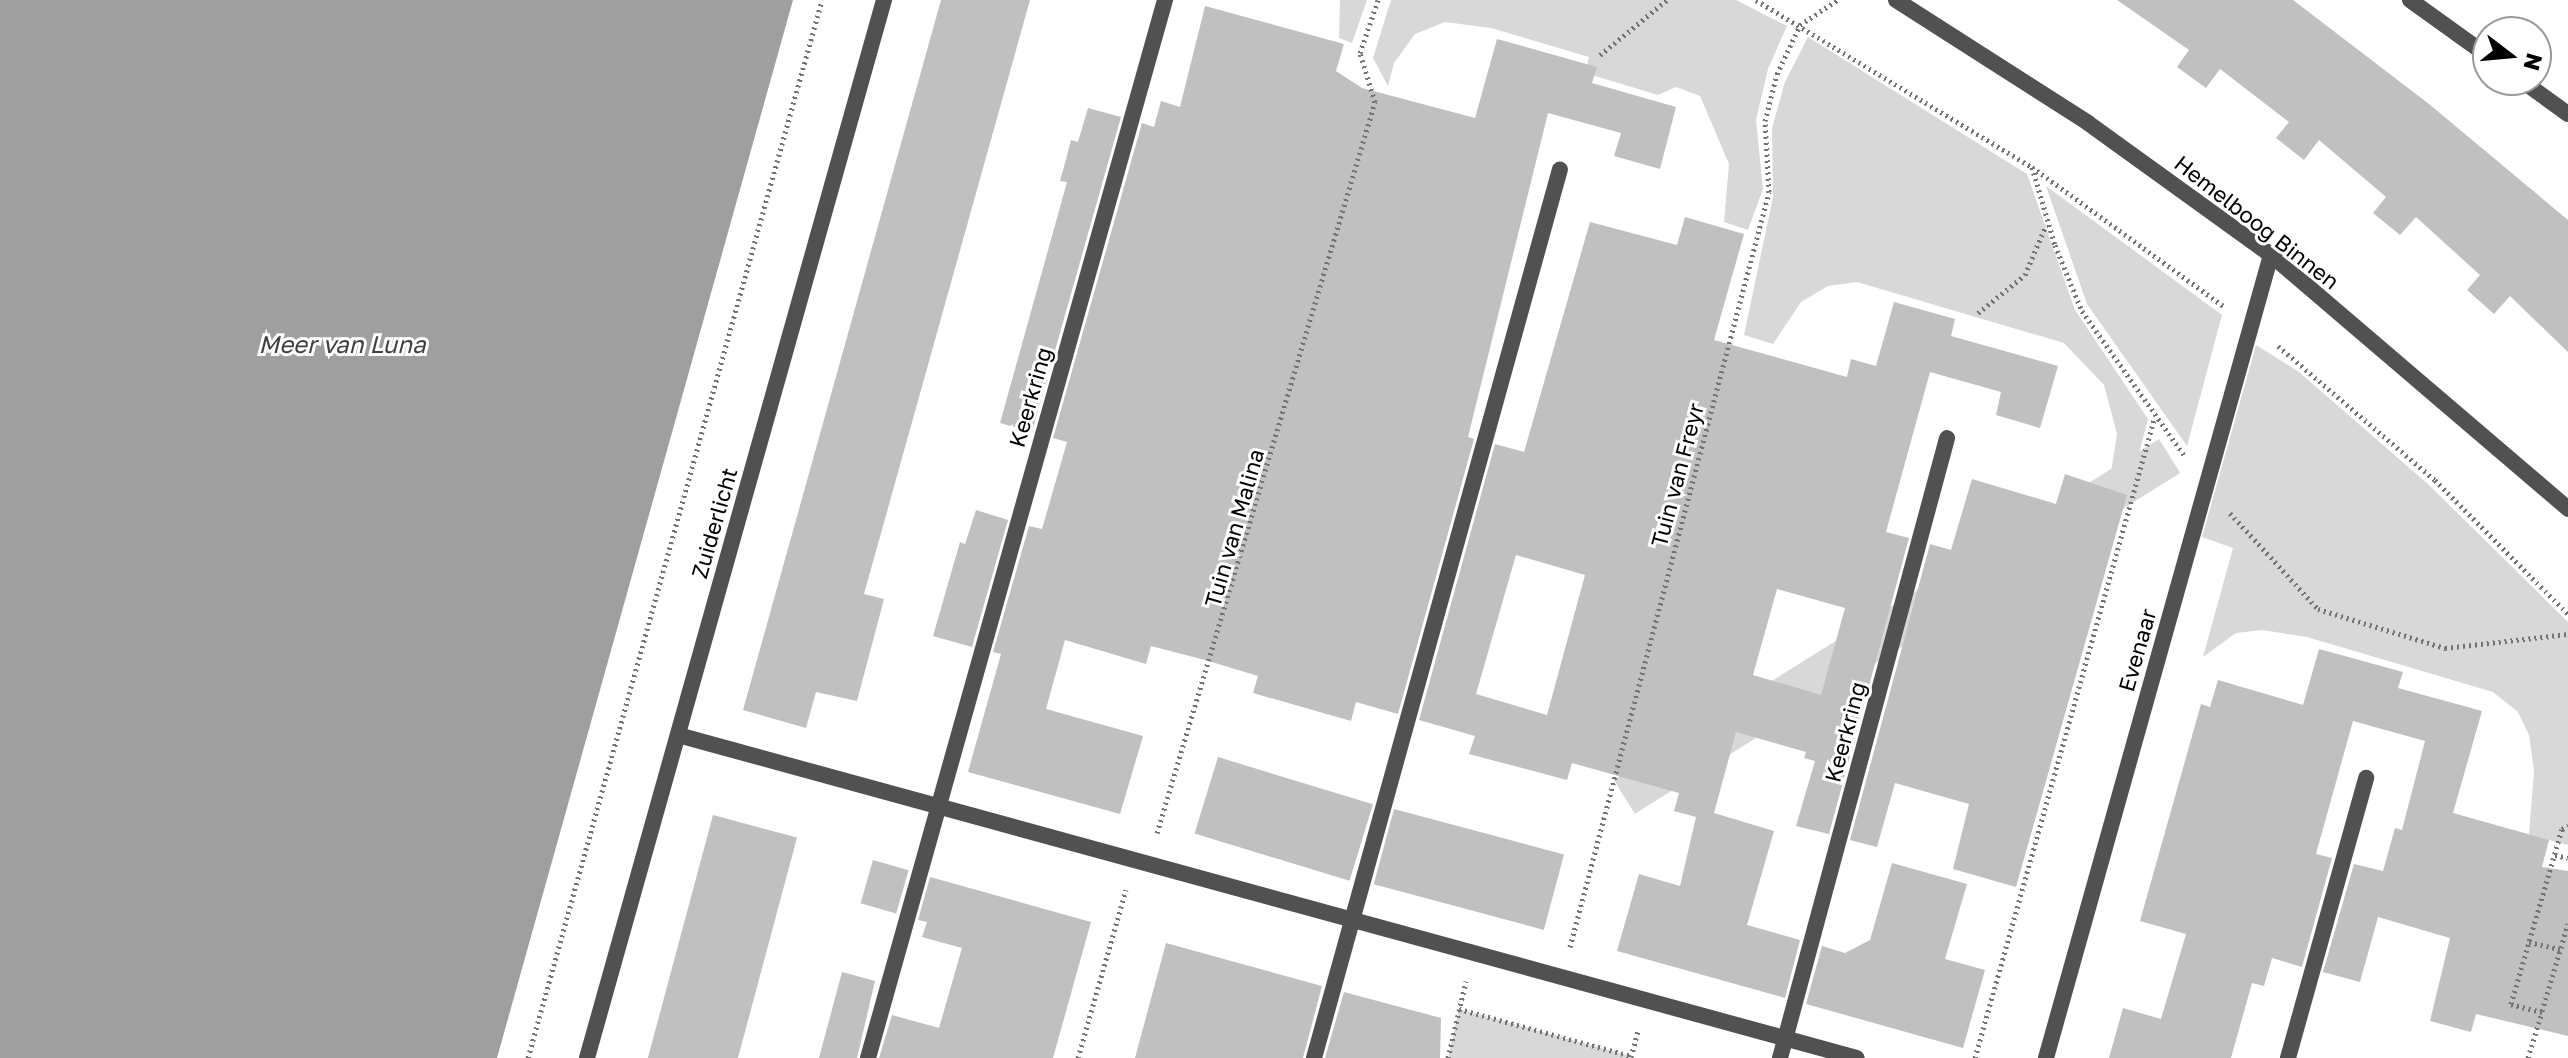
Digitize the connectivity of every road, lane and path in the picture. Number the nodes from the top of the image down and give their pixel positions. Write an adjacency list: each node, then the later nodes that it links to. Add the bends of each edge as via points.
1 (822, 0): 44 (path)
2 (884, 0): 27 (street, Zuiderlicht)
3 (1165, 0): 29 (street, Keerkring)
4 (1378, 0): 33 (path, Tuin van Malina, via 1360,53 1375,102 1163,827)
5 (1667, 0): 12 (path)
6 (1756, 0): 10 (path)
7 (1837, 0): 10 (path)
8 (1896, 0): 18 (street, Hemelboog Binnen, via 2088,123)
9 (2410, 0): 11 (street)
10 (1800, 25): 15 (path); 39 (path, Tuin van Freyr, via 1777,74 1765,121 1769,192)
11 (2472, 45)
12 (1600, 55)
13 (2543, 96): 14 (street)
14 (2568, 114)
15 (2032, 167): 17 (path); 20 (path)
16 (1560, 169): 34 (street)
17 (2047, 221): 19 (path, via 2037,257 2025,275); 21 (path, via 2082,311)
18 (2271, 255): 20 (street, Evenaar); 24 (street, Hemelboog Binnen)
19 (1978, 313)
20 (2251, 325): 23 (street, Evenaar); 25 (path, via 2435,480)
21 (2154, 419): 23 (path); 52 (path)
22 (1947, 438): 42 (street, Keerkring)
23 (2207, 482): 26 (path, via 2318,609 2445,648); 53 (street, Evenaar)
24 (2568, 509)
25 (2568, 614)
26 (2568, 634)
27 (678, 735): 29 (street); 45 (street, Zuiderlicht)
28 (2366, 778): 54 (street)
29 (936, 806): 33 (street); 46 (street, Keerkring)
30 (2568, 826): 31 (path)
31 (2555, 855): 32 (path); 36 (path)
32 (2568, 858)
33 (1135, 860): 34 (street); 47 (path, Tuin van Malina)
34 (1354, 920): 38 (street); 48 (street)
35 (2568, 924): 37 (path)
36 (2529, 942): 37 (path); 41 (path, via 2511,1004)
37 (2560, 949): 41 (path)
38 (1473, 953): 39 (street); 40 (path)
39 (1562, 977): 42 (street)
40 (1459, 1009): 43 (path); 49 (path)
41 (2542, 1012): 55 (path)
42 (1785, 1038): 50 (street, Keerkring); 51 (street)
43 (1631, 1056)
44 (528, 1058)
45 (587, 1058)
46 (868, 1058)
47 (1078, 1058)
48 (1314, 1058)
49 (1448, 1058)
50 (1780, 1058)
51 (1857, 1058)
52 (1975, 1058)
53 (2046, 1058)
54 (2288, 1058)
55 (2528, 1058)

